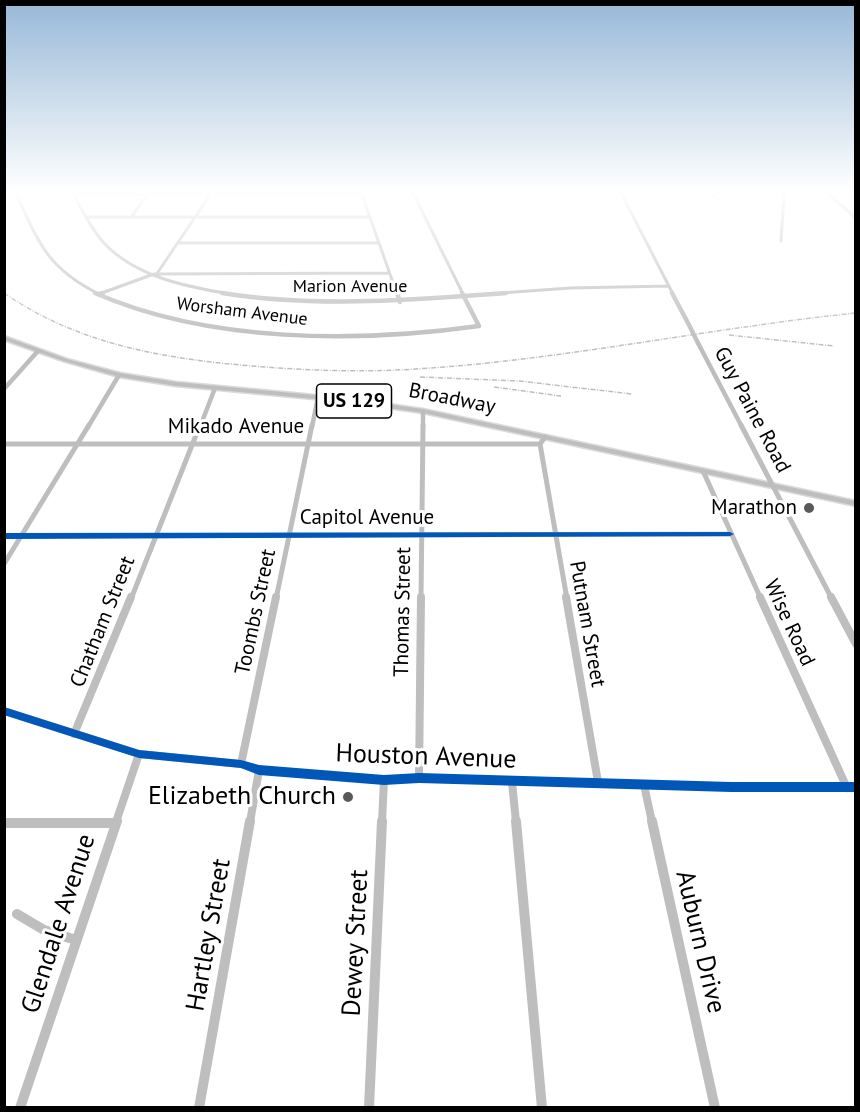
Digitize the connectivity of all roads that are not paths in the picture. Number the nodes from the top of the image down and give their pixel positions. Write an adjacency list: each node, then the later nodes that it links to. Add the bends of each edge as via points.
1 (40, 243): 10 (street, Worsham Avenue, via 62,272)
2 (104, 243): 8 (street, Marion Avenue, via 128,262)
3 (179, 243): 4 (street); 8 (street)
4 (379, 243): 7 (street)
5 (438, 243): 11 (street)
6 (647, 243): 9 (street, Guy Paine Road)
7 (389, 273): 8 (street); 12 (street)
8 (154, 274): 10 (street); 12 (street, Marion Avenue, via 189,286 262,298 344,304)
9 (669, 286): 11 (street, Marion Avenue); 28 (street, Guy Paine Road, bridge)
10 (99, 294): 11 (street, Worsham Avenue, via 164,315 216,326 323,335 479,326)
11 (465, 296): 12 (street, Marion Avenue)
12 (400, 302)
13 (4, 338): 14 (main road, Broadway / US 129)
14 (38, 351): 15 (main road, Broadway / US 129); 17 (street)
15 (119, 375): 16 (main road, Broadway / US 129); 24 (street)
16 (215, 388): 18 (main road, Broadway / US 129); 25 (street, Chatham Street)
17 (4, 390)
18 (318, 397): 19 (main road, Broadway / US 129); 21 (street, Toombs Street)
19 (423, 411): 20 (main road, Broadway / US 129); 22 (street, Thomas Street)
20 (545, 437): 26 (street); 27 (main road, Broadway / US 129)
21 (307, 443): 22 (street, Mikado Avenue); 25 (street, Mikado Avenue); 35 (street, Toombs Street)
22 (422, 443): 26 (street, Mikado Avenue); 36 (street, Thomas Street)
23 (4, 444): 24 (street, Mikado Avenue)
24 (76, 444): 25 (street, Mikado Avenue); 33 (street)
25 (193, 444): 34 (street, Chatham Street)
26 (540, 444): 31 (street, Putnam Street)
27 (703, 471): 28 (main road, Broadway / US 129); 30 (street, Wise Road)
28 (775, 487): 29 (main road, Broadway / US 129); 38 (street, Guy Paine Road)
29 (855, 504)
30 (730, 534): 31 (street, Capitol Avenue); 49 (street, Wise Road)
31 (555, 535): 36 (street, Capitol Avenue); 47 (street, Putnam Street)
32 (4, 536): 33 (street, Capitol Avenue)
33 (21, 536): 34 (street, Capitol Avenue); 37 (street)
34 (155, 536): 35 (street, Capitol Avenue); 40 (street, Chatham Street)
35 (289, 536): 36 (street, Capitol Avenue); 42 (street, Toombs Street)
36 (421, 536): 44 (street, Thomas Street)
37 (4, 564)
38 (855, 644)
39 (4, 711): 40 (street, Houston Avenue)
40 (74, 734): 41 (street, Houston Avenue)
41 (139, 754): 42 (street, Houston Avenue); 51 (street, Glendale Avenue)
42 (241, 764): 43 (street, Houston Avenue)
43 (259, 770): 45 (street, Houston Avenue); 55 (street, Hartley Street)
44 (419, 778): 45 (street, Houston Avenue); 46 (street, Houston Avenue)
45 (384, 780): 56 (street, Dewey Street)
46 (512, 782): 47 (street, Houston Avenue); 57 (street)
47 (598, 782): 48 (street, Houston Avenue)
48 (644, 785): 49 (street, Houston Avenue); 58 (street, Auburn Drive)
49 (851, 788)
50 (4, 823): 51 (street)
51 (115, 823): 53 (street, Glendale Avenue)
52 (17, 914): 53 (street, via 44,930)
53 (76, 940): 54 (street, Glendale Avenue)
54 (20, 1107)
55 (200, 1107)
56 (369, 1107)
57 (542, 1107)
58 (715, 1107)

